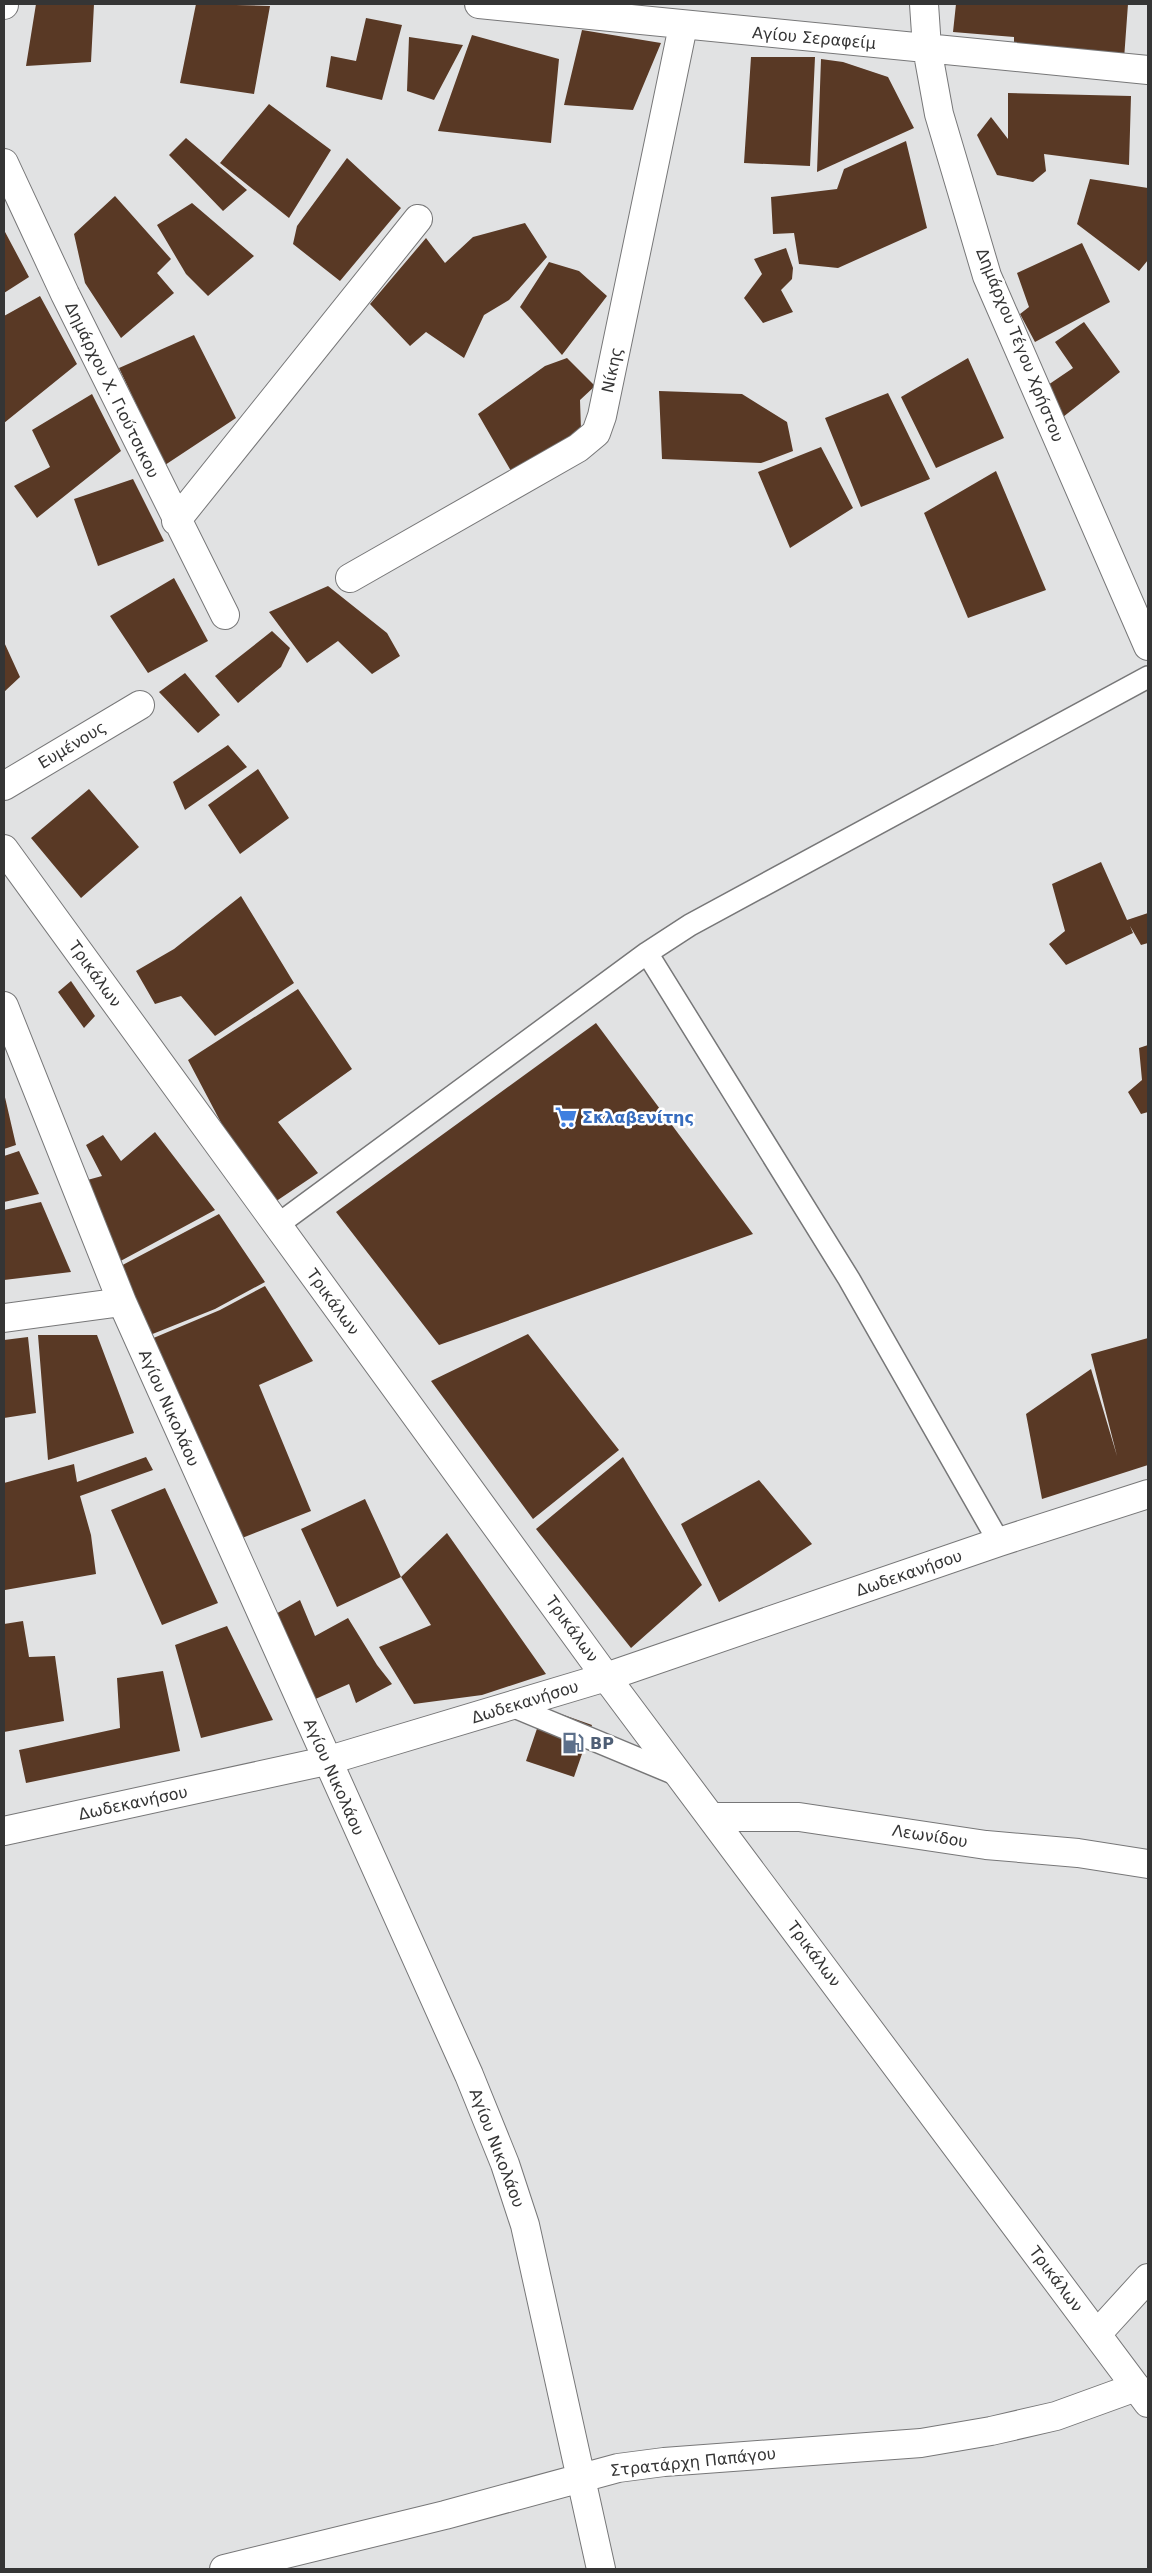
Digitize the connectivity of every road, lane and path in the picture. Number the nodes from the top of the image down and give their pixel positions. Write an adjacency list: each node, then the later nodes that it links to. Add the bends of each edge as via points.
1 (479, 4): 3 (street, Αγίου Σεραφείμ)
2 (924, 4): 4 (street, Δημάρχου Τέγου Χρήστου)
3 (683, 26): 4 (street, Αγίου Σεραφείμ); 9 (street, Νίκης, via 596,433 578,448)
4 (927, 48): 5 (street, Αγίου Σεραφείμ); 11 (street, Δημάρχου Τέγου Χρήστου, via 939,114 987,276)
5 (1148, 70)
6 (4, 162): 8 (street, Δημάρχου Χ. Γιούτσικου)
7 (418, 219): 8 (street)
8 (176, 521): 10 (street, Δημάρχου Χ. Γιούτσικου)
9 (350, 578)
10 (225, 616)
11 (1148, 646)
12 (1148, 677): 16 (lane, via 785,872)
13 (140, 705): 14 (street, Ευμένους)
14 (4, 786)
15 (4, 849): 18 (street, Τρικάλων)
16 (647, 953): 18 (lane); 22 (lane, via 849,1279)
17 (4, 1006): 19 (street, Αγίου Νικολάου)
18 (276, 1226): 23 (street, Τρικάλων)
19 (122, 1302): 20 (street); 25 (street, Αγίου Νικολάου)
20 (4, 1318)
21 (1148, 1494): 22 (street, Δωδεκανήσου)
22 (999, 1542): 23 (street, Δωδεκανήσου)
23 (606, 1677): 24 (street, Δωδεκανήσου); 26 (street, Τρικάλων)
24 (512, 1706): 25 (street, Δωδεκανήσου); 26 (lane)
25 (326, 1761): 28 (street, Δωδεκανήσου); 33 (street, Αγίου Νικολάου, via 469,2075 517,2195)
26 (683, 1777): 27 (street, Τρικάλων)
27 (712, 1817): 29 (street, Λεωνίδου, via 799,1817 986,1845 1078,1853); 31 (street, Τρικάλων)
28 (4, 1831)
29 (1148, 1864)
30 (1148, 2278): 31 (street)
31 (1097, 2334): 32 (street, Τρικάλων)
32 (1142, 2395): 33 (street, Στρατάρχη Παπάγου, via 1030,2422 922,2443 664,2462)
33 (580, 2477): 34 (street, Στρατάρχη Παπάγου, via 445,2515); 35 (street, Αγίου Νικολάου)
34 (224, 2569)
35 (601, 2569)

